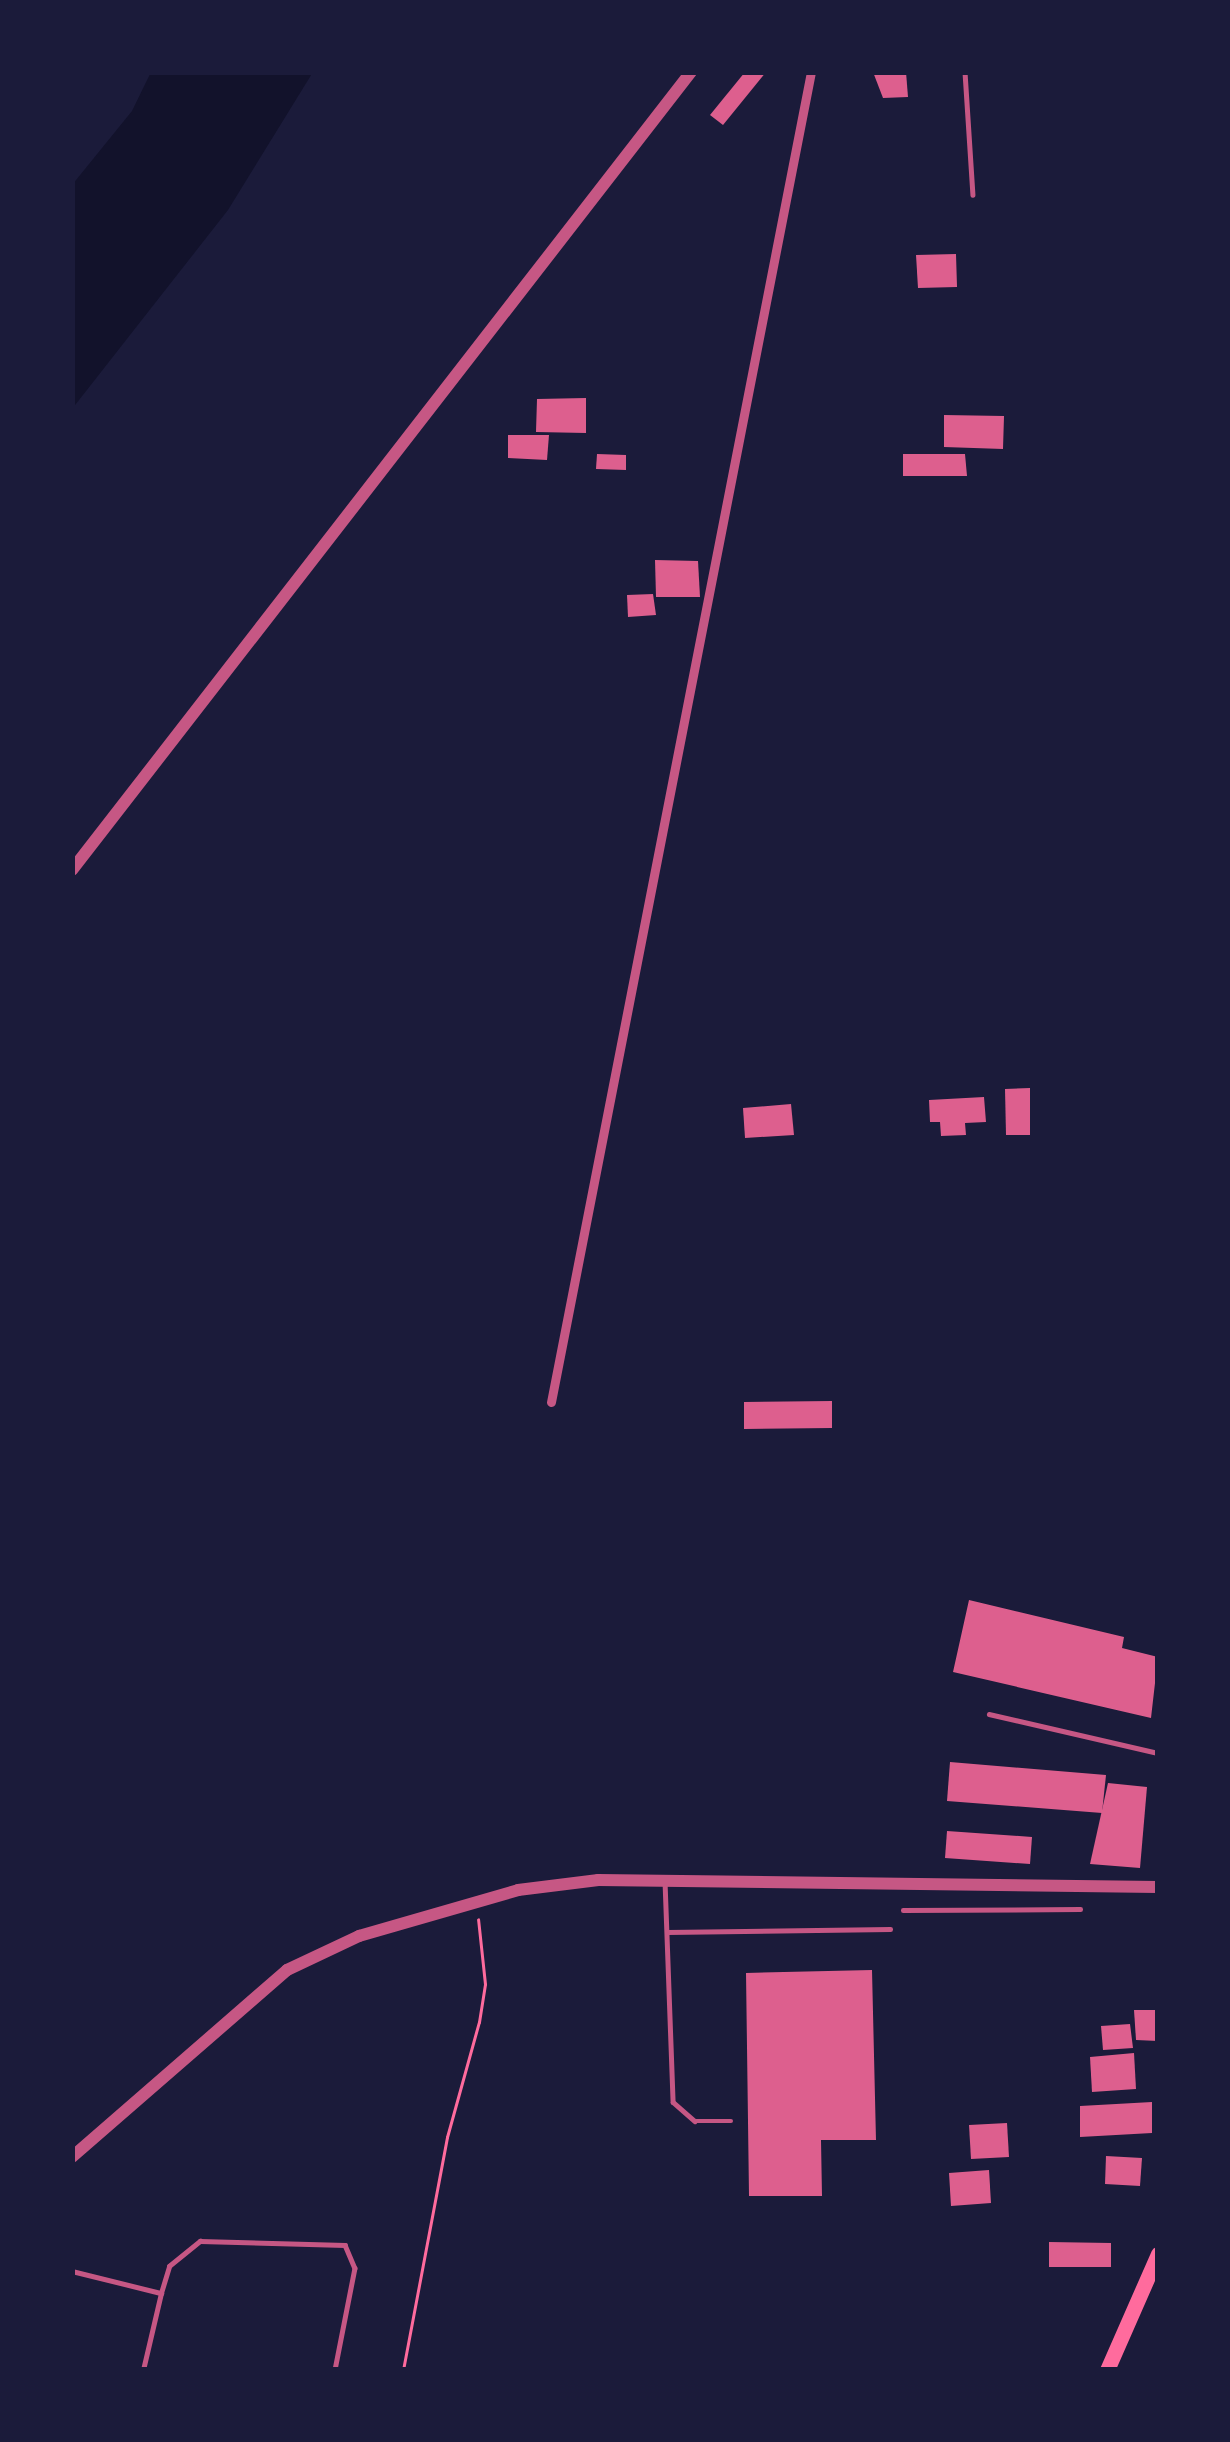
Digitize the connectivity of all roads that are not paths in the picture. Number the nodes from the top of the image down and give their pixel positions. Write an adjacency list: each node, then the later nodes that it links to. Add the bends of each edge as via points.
1 (691, 72): 5 (street)
2 (811, 72): 6 (street)
3 (965, 72): 4 (lane)
4 (973, 195)
5 (72, 870)
6 (551, 1402)
7 (989, 1714): 8 (lane)
8 (1158, 1753)
9 (665, 1880): 10 (street); 14 (lane); 16 (street, via 572,1882 475,1902 359,1936 286,1970)
10 (1158, 1887)
11 (1080, 1909): 12 (lane)
12 (904, 1910)
13 (890, 1929): 14 (lane)
14 (666, 1932): 15 (lane, via 673,2102 695,2121)
15 (731, 2121)
16 (72, 2161)
17 (1158, 2254): 22 (main road)
18 (72, 2271): 19 (lane)
19 (161, 2293): 20 (lane); 21 (lane, via 169,2266 200,2241 345,2245 355,2267)
20 (142, 2370)
21 (335, 2370)
22 (1107, 2370)

